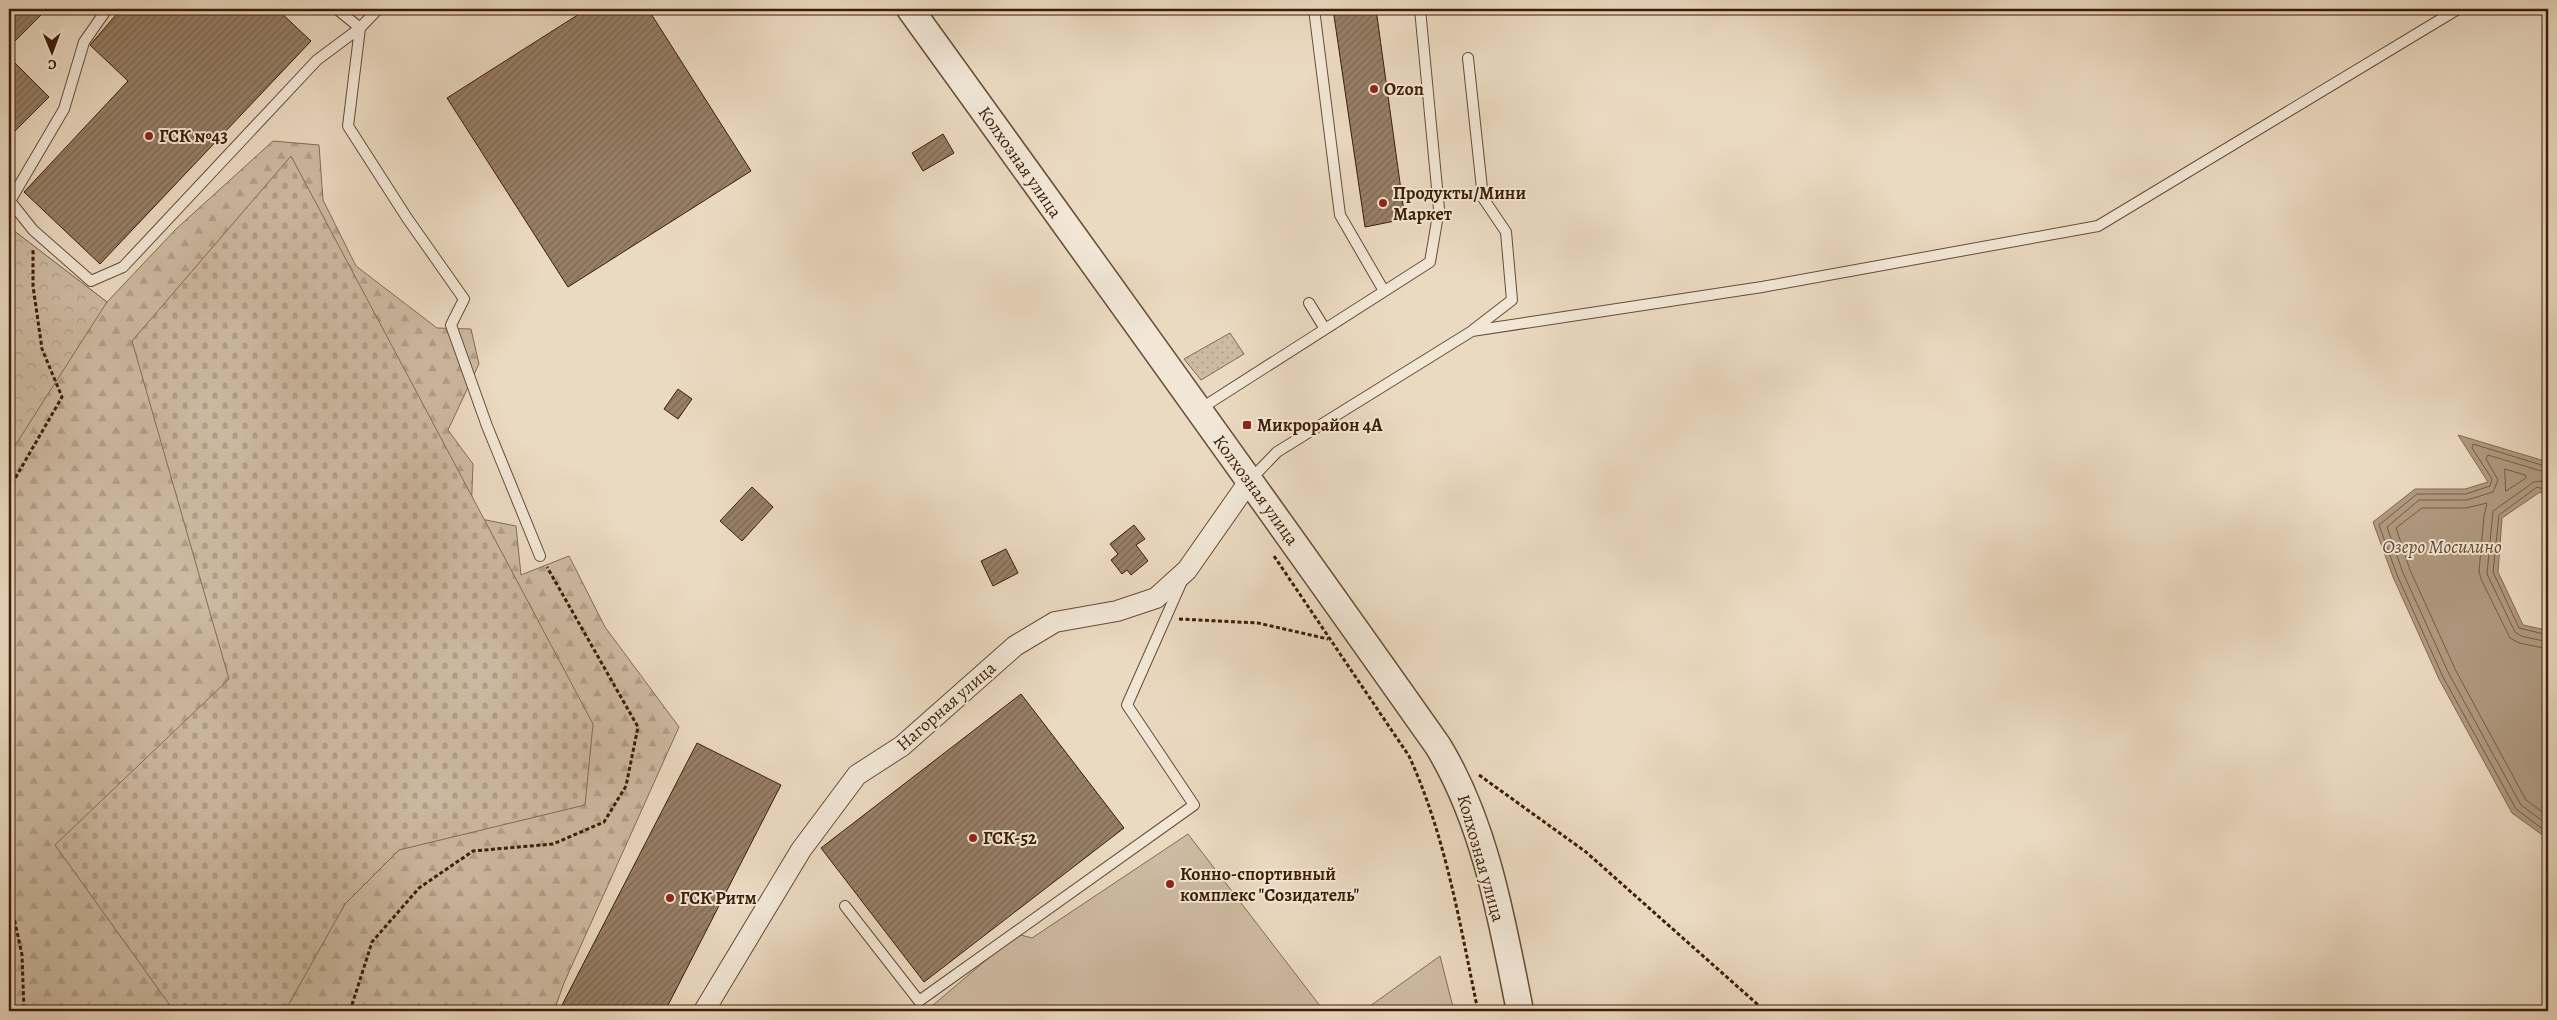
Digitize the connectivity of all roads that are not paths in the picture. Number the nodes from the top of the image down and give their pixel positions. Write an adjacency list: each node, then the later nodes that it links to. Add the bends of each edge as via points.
1 (107, 9): 10 (lane, via 84,42 64,109)
2 (337, 9): 8 (lane)
3 (378, 9): 8 (lane)
4 (910, 9): 15 (street, Колхозная улица)
5 (1314, 9): 11 (lane, via 1340,215)
6 (1420, 9): 11 (lane, via 1439,209 1430,262)
7 (2458, 9): 14 (lane, via 2098,226 1762,287)
8 (360, 28): 10 (lane, via 317,60 123,267 91,281 32,230); 17 (lane, via 348,126 464,299 451,324 487,426)
9 (1468, 58): 14 (lane, via 1482,198 1506,232 1512,300)
10 (9, 200)
11 (1384, 291): 13 (lane)
12 (1309, 303): 13 (lane)
13 (1325, 329): 15 (lane)
14 (1472, 331): 16 (lane, via 1277,452)
15 (1197, 411): 16 (street, Колхозная улица)
16 (1250, 480): 18 (street, Нагорная улица); 21 (street, Колхозная улица, via 1452,768 1472,814 1482,848)
17 (540, 556)
18 (1187, 570): 19 (lane, via 1127,705 1194,805 919,1001); 20 (street, Нагорная улица, via 1156,598 1116,611 1055,622 1014,646 902,746 857,775 802,850)
19 (845, 906)
20 (704, 1011)
21 (1520, 1011)

